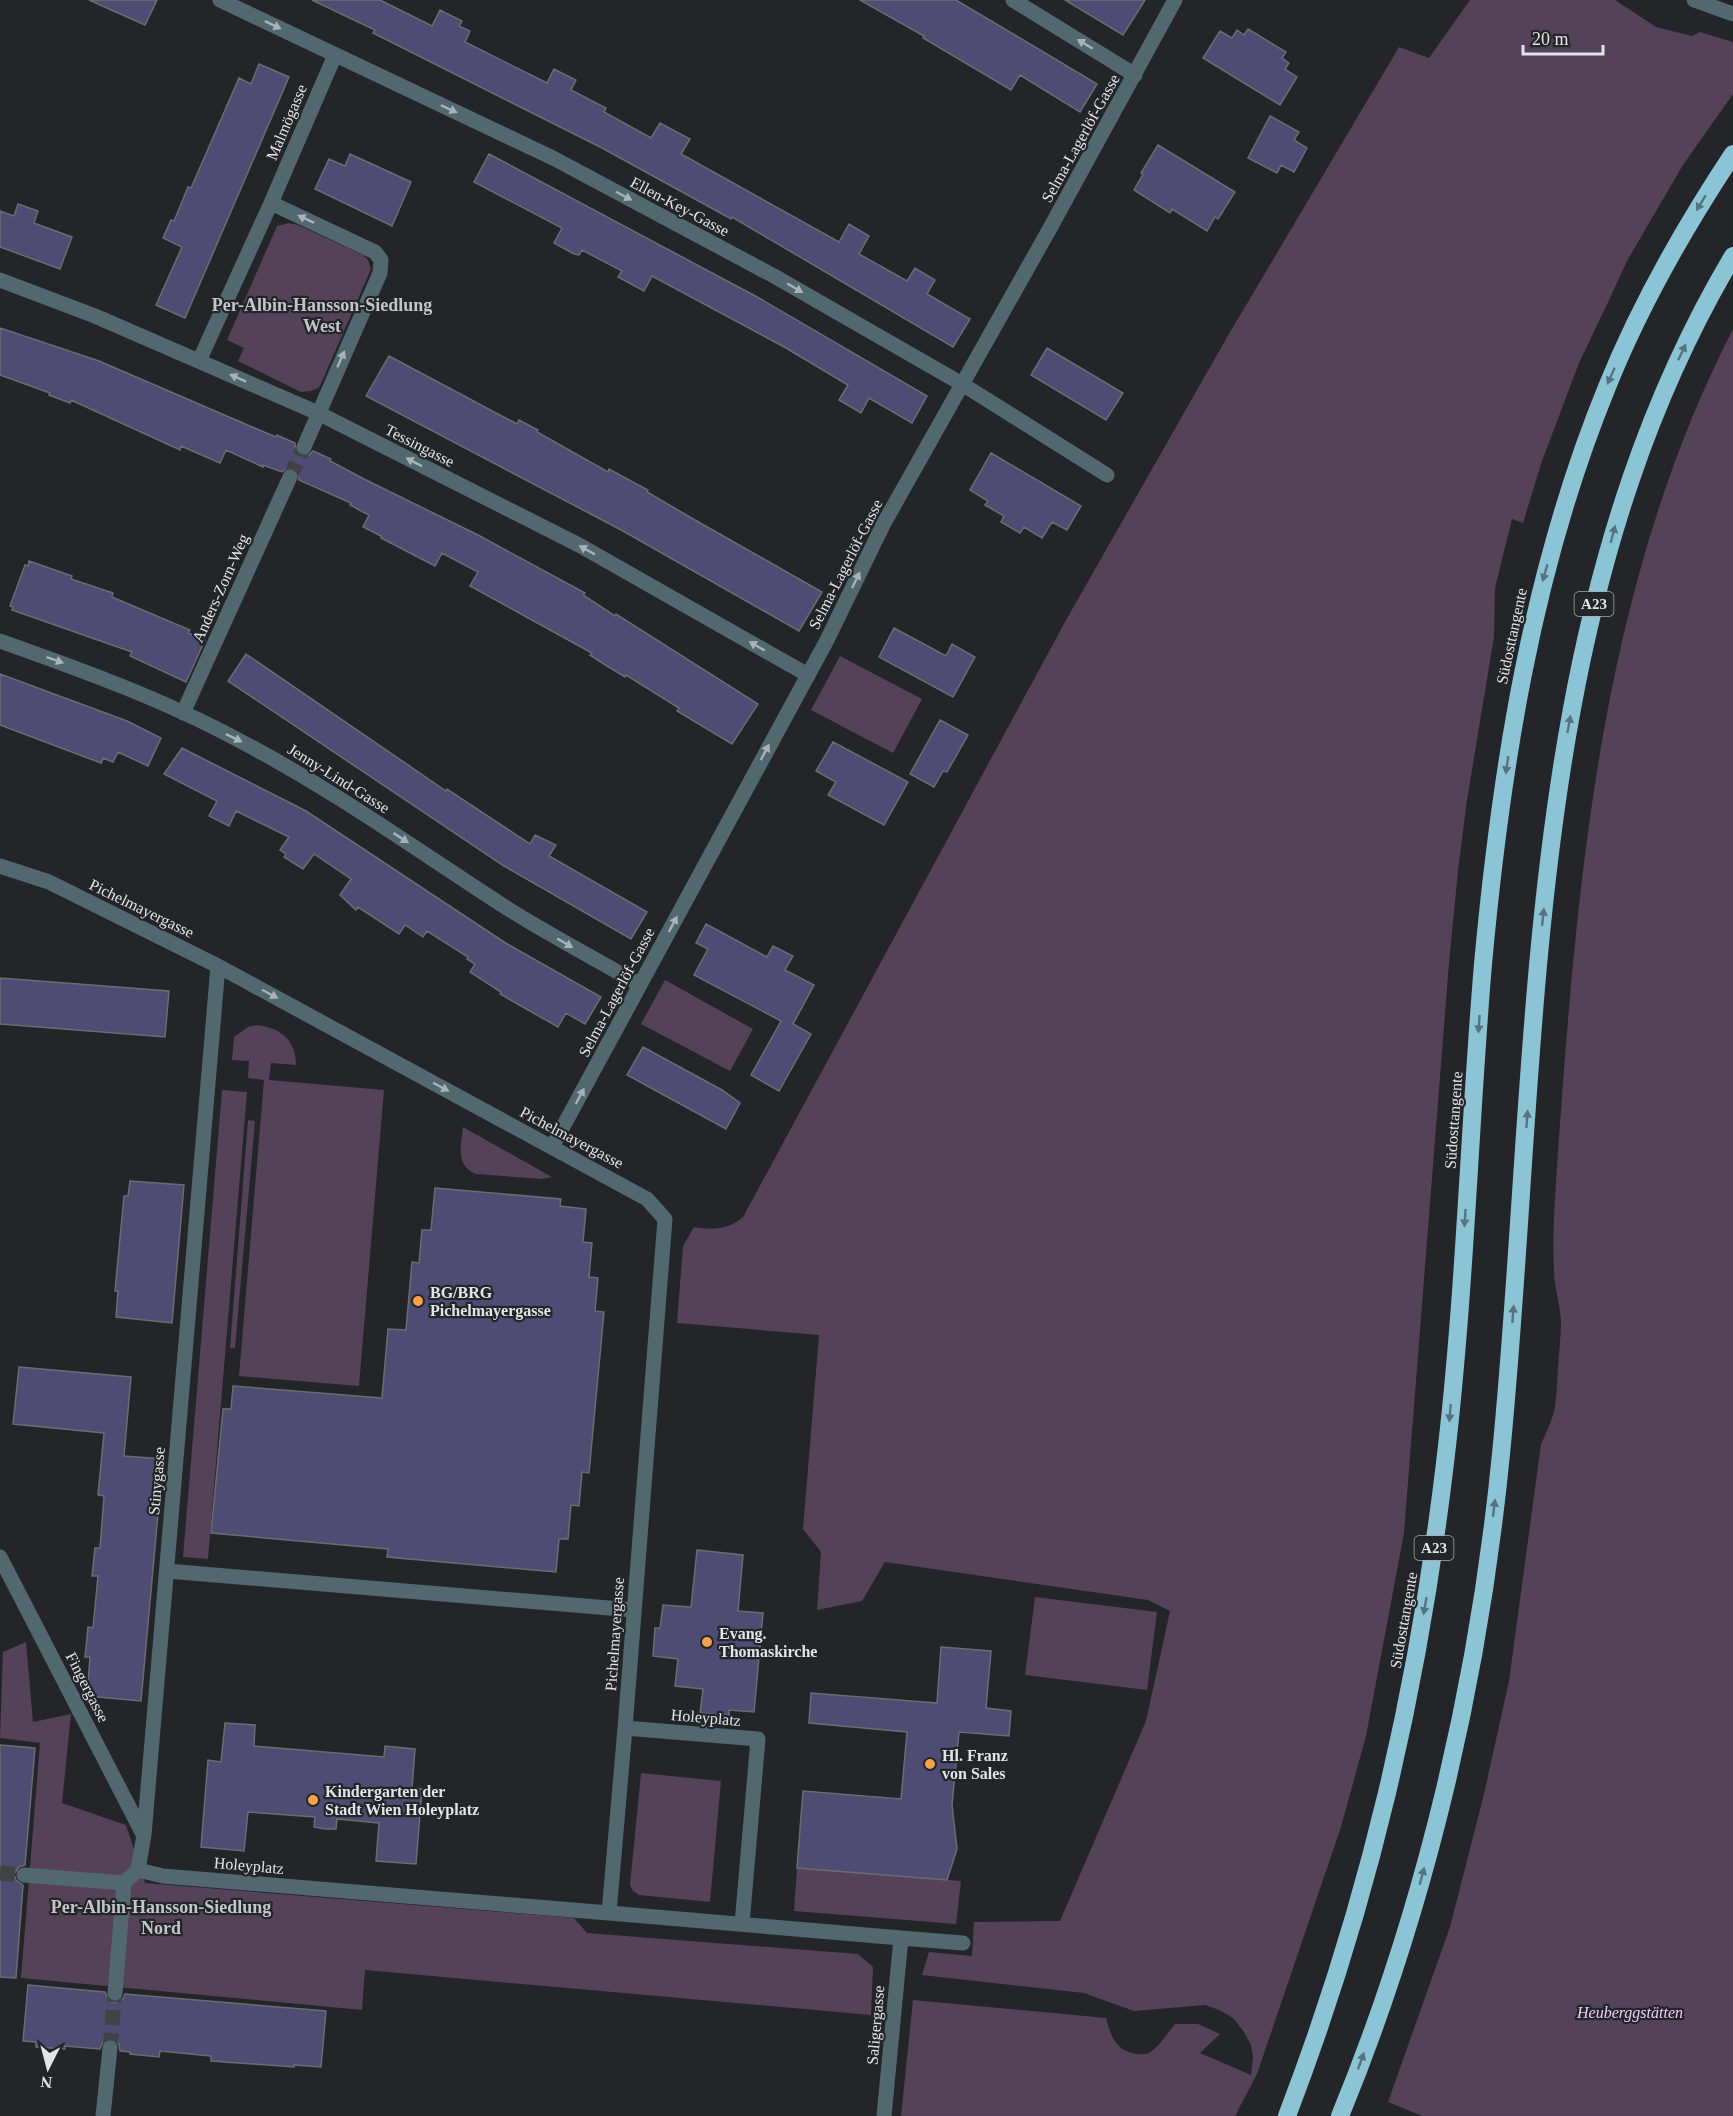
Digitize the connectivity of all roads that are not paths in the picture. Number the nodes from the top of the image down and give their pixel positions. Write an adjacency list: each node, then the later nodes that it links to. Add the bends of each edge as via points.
1 (220, 0): 6 (street, Ellen-Key-Gasse, one-way to 6)
2 (1013, 0): 7 (street, one-way to 2)
3 (1175, 0): 7 (street, Selma-Lagerlöf-Gasse)
4 (1694, 0): 5 (street)
5 (1733, 14)
6 (335, 55): 9 (street, Malmögasse); 13 (street, Ellen-Key-Gasse, one-way to 13, via 553,159 774,276)
7 (1135, 75): 13 (street, Selma-Lagerlöf-Gasse)
8 (1733, 154): 39 (highway, Südosttangente / A23, one-way to 39, via 1661,271 1619,358 1578,464 1541,588 1518,702 1493,865 1446,1458 1412,1684 1369,1870 1341,1966)
9 (271, 203): 12 (street, Malmögasse); 14 (street, one-way to 9, via 382,263 371,250)
10 (1733, 256): 42 (highway, A23, one-way to 10, via 1390,1981 1419,1886 1465,1700 1500,1461 1537,975 1575,687 1619,513 1638,458 1681,354)
11 (0, 280): 12 (street, Tessingasse)
12 (199, 361): 14 (street, Tessingasse, one-way to 12)
13 (962, 384): 16 (street, Ellen-Key-Gasse); 19 (street, Selma-Lagerlöf-Gasse, one-way to 13, via 884,523)
14 (318, 413): 15 (street); 19 (street, Tessingasse, one-way to 14, via 579,545)
15 (304, 447)
16 (1107, 475)
17 (290, 477): 20 (street, Anders-Zorn-Weg)
18 (0, 641): 20 (street, Jenny-Lind-Gasse, one-way to 20, via 82,670)
19 (808, 675): 23 (street, Selma-Lagerlöf-Gasse, one-way to 19)
20 (183, 713): 23 (street, Jenny-Lind-Gasse, one-way to 23, via 306,777 501,904)
21 (0, 866): 22 (street, Pichelmayergasse, via 49,882)
22 (218, 966): 24 (street, Pichelmayergasse, one-way to 24); 26 (street, Stinygasse)
23 (640, 985): 24 (street, Selma-Lagerlöf-Gasse, one-way to 23)
24 (552, 1147): 27 (street, Pichelmayergasse, via 647,1198 665,1219)
25 (0, 1557): 29 (street, Fingergasse)
26 (166, 1571): 27 (street); 29 (street, Stinygasse)
27 (633, 1610): 28 (street, Pichelmayergasse)
28 (625, 1728): 33 (street); 34 (street, Holeyplatz, via 758,1739)
29 (144, 1835): 30 (street, Stinygasse)
30 (138, 1870): 32 (street); 33 (street, Holeyplatz, via 163,1876)
31 (24, 1875): 32 (street)
32 (124, 1883): 37 (street)
33 (609, 1913): 34 (street, Holeyplatz)
34 (742, 1924): 35 (street)
35 (901, 1938): 36 (street); 41 (street, Saligergasse)
36 (963, 1943)
37 (115, 1993)
38 (110, 2048): 40 (street)
39 (1287, 2115)
40 (103, 2116)
41 (884, 2116)
42 (1340, 2116)

